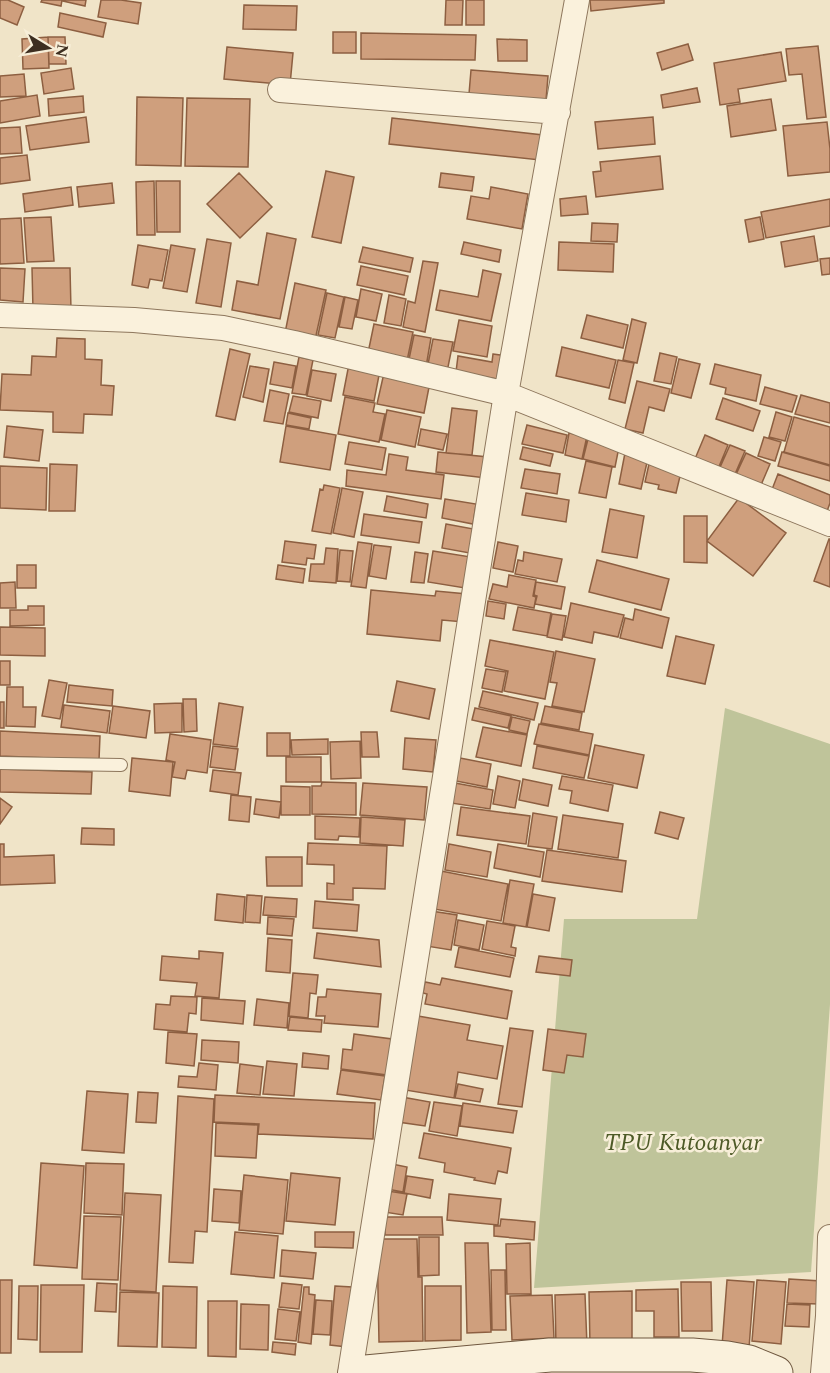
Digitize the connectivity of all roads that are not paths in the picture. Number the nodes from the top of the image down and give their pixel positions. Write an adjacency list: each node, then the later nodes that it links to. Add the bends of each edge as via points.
1 (577, 0): 3 (street)
2 (280, 90): 3 (street)
3 (558, 112): 5 (street)
4 (0, 315): 5 (street, via 223,328)
5 (506, 394): 6 (street); 10 (street)
6 (830, 524)
7 (0, 763): 8 (lane)
8 (121, 765)
9 (830, 1237): 13 (street)
10 (350, 1373)
11 (355, 1373): 12 (main road, via 550,1355 692,1355 750,1362)
12 (776, 1373)
13 (823, 1373)

